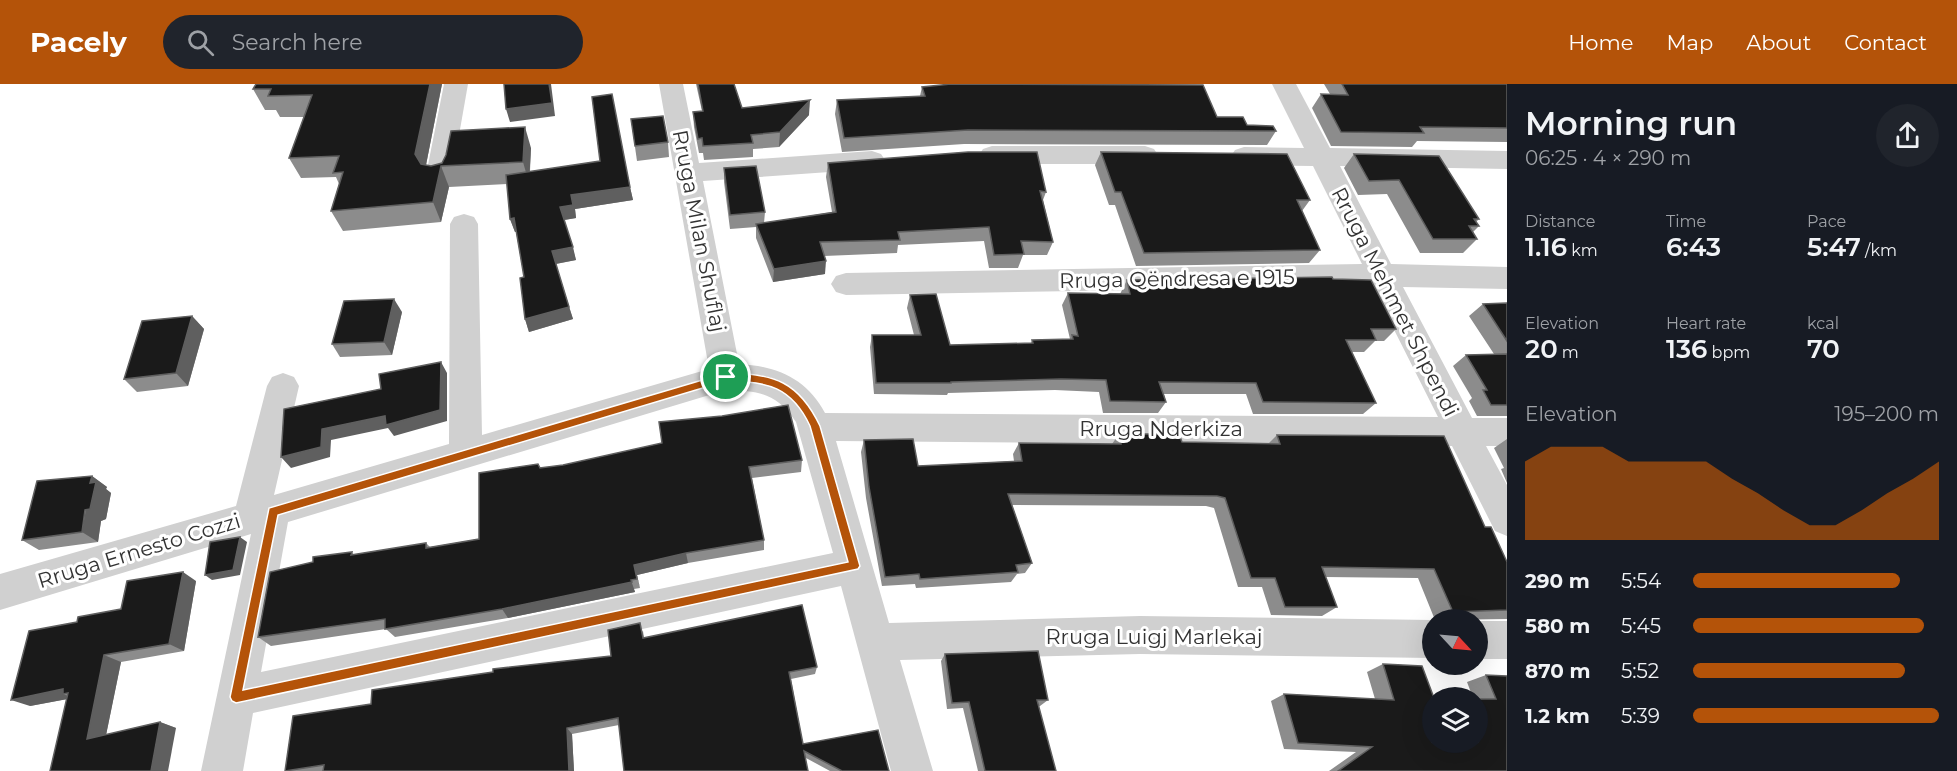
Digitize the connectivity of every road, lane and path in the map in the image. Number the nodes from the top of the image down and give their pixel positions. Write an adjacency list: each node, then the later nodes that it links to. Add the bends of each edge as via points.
1 (456, 84): 11 (street)
2 (670, 84): 10 (street, Rruga Milan Shuflaj)
3 (1284, 84): 8 (street, Rruga Mehmet Shpendi)
4 (964, 155): 5 (street)
5 (1165, 155)
6 (1221, 155): 8 (street)
7 (892, 159): 10 (street)
8 (1322, 159): 9 (street); 13 (street, Rruga Mehmet Shpendi)
9 (1507, 160)
10 (688, 173): 16 (street, Rruga Milan Shuflaj)
11 (439, 175)
12 (464, 224): 21 (street)
13 (1382, 275): 14 (street, Rruga Qëndresa e 1915); 15 (street, Rruga Qëndresa e 1915); 19 (street, Rruga Mehmet Shpendi)
14 (1507, 278)
15 (846, 284)
16 (726, 377): 18 (street, via 756,377 792,392 807,408); 21 (street, Rruga Ernesto Cozzi)
17 (284, 386): 22 (street)
18 (815, 426): 19 (street, Rruga Nderkiza); 24 (street)
19 (1461, 431): 20 (street, Rruga Nderkiza); 23 (street, Rruga Mehmet Shpendi)
20 (1507, 432)
21 (466, 454): 22 (street, Rruga Ernesto Cozzi)
22 (262, 514): 25 (street, Rruga Ernesto Cozzi); 30 (street)
23 (1507, 520)
24 (854, 566): 29 (street); 30 (street)
25 (0, 592)
26 (1422, 639): 29 (street, Rruga Luigj Marlekaj, via 1140,635)
27 (1488, 640): 28 (street)
28 (1507, 640)
29 (876, 642): 32 (street)
30 (236, 697): 31 (street)
31 (222, 771)
32 (912, 771)

